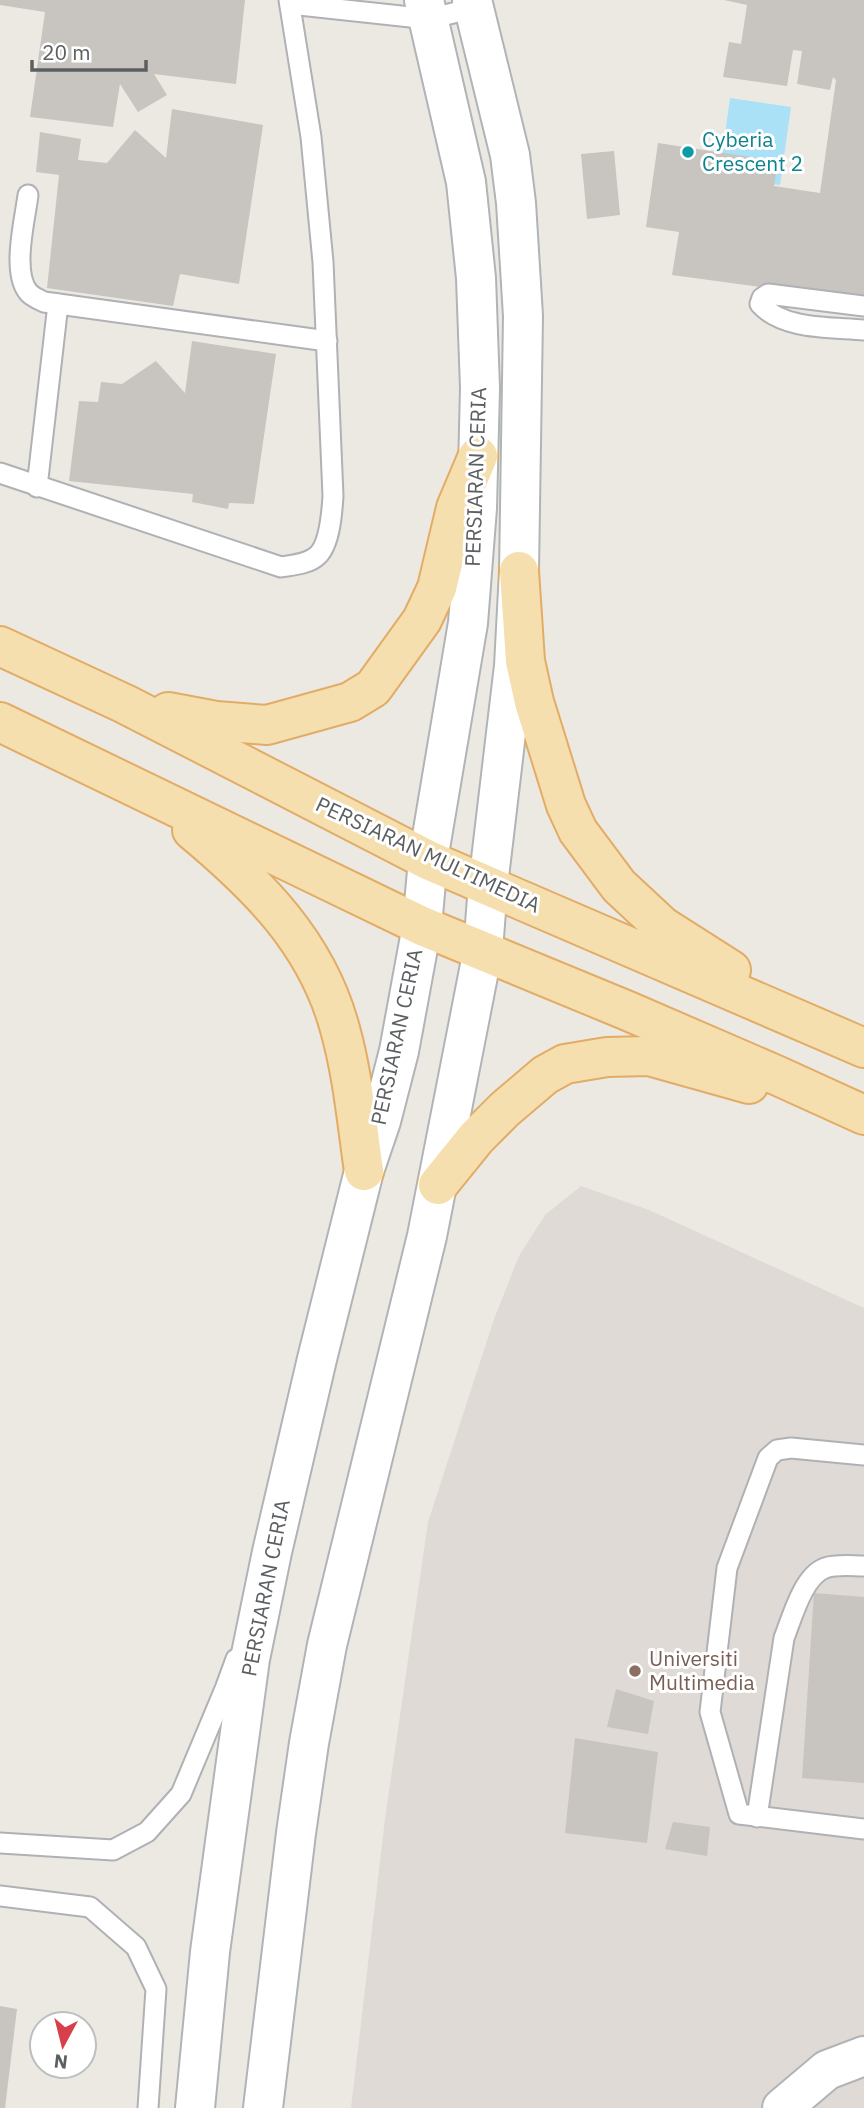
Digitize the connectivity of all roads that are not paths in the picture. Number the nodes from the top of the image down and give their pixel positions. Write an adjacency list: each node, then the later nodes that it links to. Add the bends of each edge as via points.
1 (289, 2): 3 (lane); 8 (lane, via 311,137)
2 (472, 4): 3 (lane); 12 (street, PERSIARAN CERIA, via 510,155 516,203 523,316)
3 (426, 10): 9 (street, PERSIARAN CERIA, via 466,182 476,278)
4 (28, 195): 5 (lane, via 21,277 30,293)
5 (58, 304): 8 (lane); 11 (lane)
6 (864, 306): 7 (lane, via 768,294 760,304 776,318)
7 (864, 330)
8 (327, 341): 11 (lane, via 330,527 319,554 302,564 281,567)
9 (478, 456): 14 (main road, via 456,509 437,588 422,620 373,688 350,702 267,724 216,721); 17 (street, PERSIARAN CERIA, via 468,623)
10 (0, 473): 11 (lane)
11 (37, 487)
12 (519, 571): 18 (street, PERSIARAN CERIA, via 514,666); 21 (main road, via 534,702 578,831 619,886 662,926)
13 (0, 646): 14 (main road, PERSIARAN MULTIMEDIA)
14 (125, 704): 17 (main road, PERSIARAN MULTIMEDIA)
15 (0, 722): 16 (main road)
16 (88, 765): 19 (main road); 24 (main road, via 184,823 262,892 293,930 322,979 340,1029)
17 (428, 860): 18 (main road, PERSIARAN MULTIMEDIA); 19 (street, PERSIARAN CERIA)
18 (488, 885): 20 (street, PERSIARAN CERIA); 21 (main road, PERSIARAN MULTIMEDIA)
19 (422, 926): 20 (main road); 24 (street, PERSIARAN CERIA, via 399,1051)
20 (483, 950): 22 (main road); 25 (street, PERSIARAN CERIA)
21 (864, 1047)
22 (864, 1115)
23 (864, 1122): 25 (main road, via 649,1056 607,1057 565,1064 545,1074 476,1138)
24 (364, 1171): 27 (street, PERSIARAN CERIA)
25 (438, 1185): 36 (street, PERSIARAN CERIA, via 327,1646 296,1833)
26 (864, 1455): 29 (lane, via 777,1450 768,1458 727,1568 710,1712 739,1814)
27 (272, 1552): 31 (lane, via 226,1689 181,1794 147,1832 113,1850); 35 (street, PERSIARAN CERIA, via 250,1660 210,1952)
28 (864, 1566): 29 (lane, via 834,1566 816,1573 793,1614 784,1638)
29 (757, 1817): 30 (lane)
30 (864, 1829)
31 (0, 1843)
32 (0, 1896): 34 (lane, via 90,1907 136,1947 156,1989)
33 (864, 2056): 37 (street, via 827,2070)
34 (148, 2108)
35 (195, 2108)
36 (263, 2108)
37 (782, 2108)

